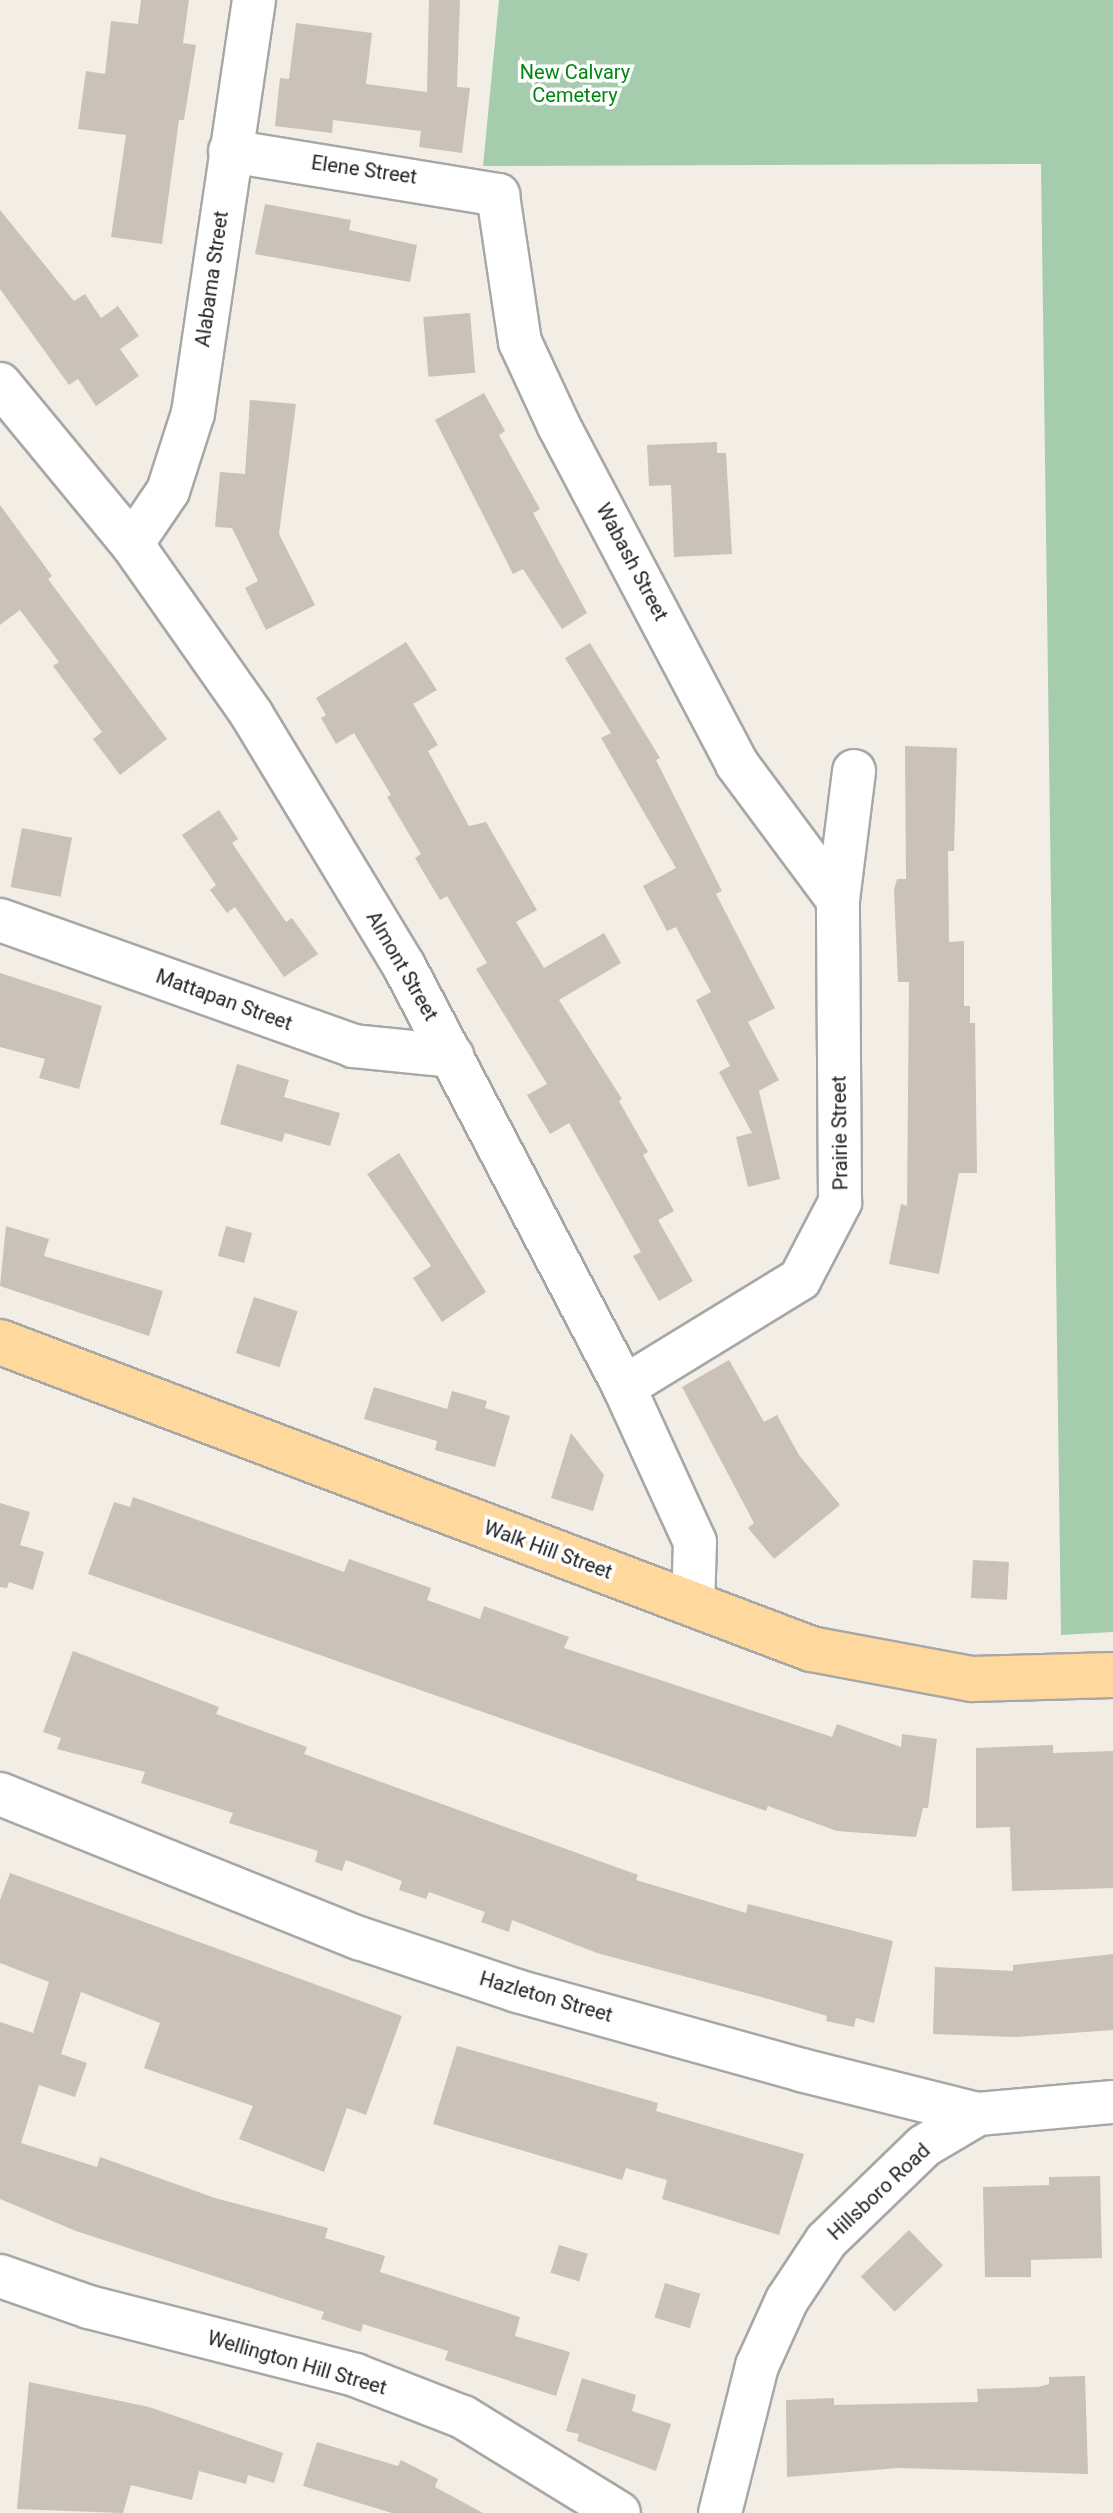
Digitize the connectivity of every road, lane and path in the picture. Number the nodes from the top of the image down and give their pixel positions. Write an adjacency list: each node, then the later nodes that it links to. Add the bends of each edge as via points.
1 (254, 0): 2 (street, Alabama Street)
2 (230, 151): 3 (street, Elene Street); 5 (street, Alabama Street, via 193,413 168,491)
3 (498, 195): 7 (street, Wabash Street, via 520,342 559,426 737,764)
4 (0, 384): 5 (street, Almont Street)
5 (132, 544): 9 (street, Almont Street, via 252,715 404,966)
6 (854, 771): 7 (street, Prairie Street)
7 (838, 900): 11 (street, Prairie Street, via 840,1202 800,1279)
8 (0, 920): 9 (street, Mattapan Street, via 353,1046)
9 (452, 1056): 11 (street, Almont Street)
10 (0, 1342): 12 (main road, Walk Hill Street)
11 (624, 1387): 12 (street, Almont Street, via 695,1542)
12 (693, 1604): 13 (main road, Walk Hill Street, via 811,1649 958,1677)
13 (1113, 1675)
14 (0, 1794): 16 (street, Hazleton Street, via 359,1938 517,1991)
15 (1113, 2102): 16 (street, Hazleton Street)
16 (978, 2114): 19 (street, Hillsboro Road, via 924,2146 837,2230 787,2300 757,2366)
17 (5, 2283): 18 (street, Wellington Hill Street, via 355,2375 463,2417)
18 (619, 2513)
19 (720, 2513)

